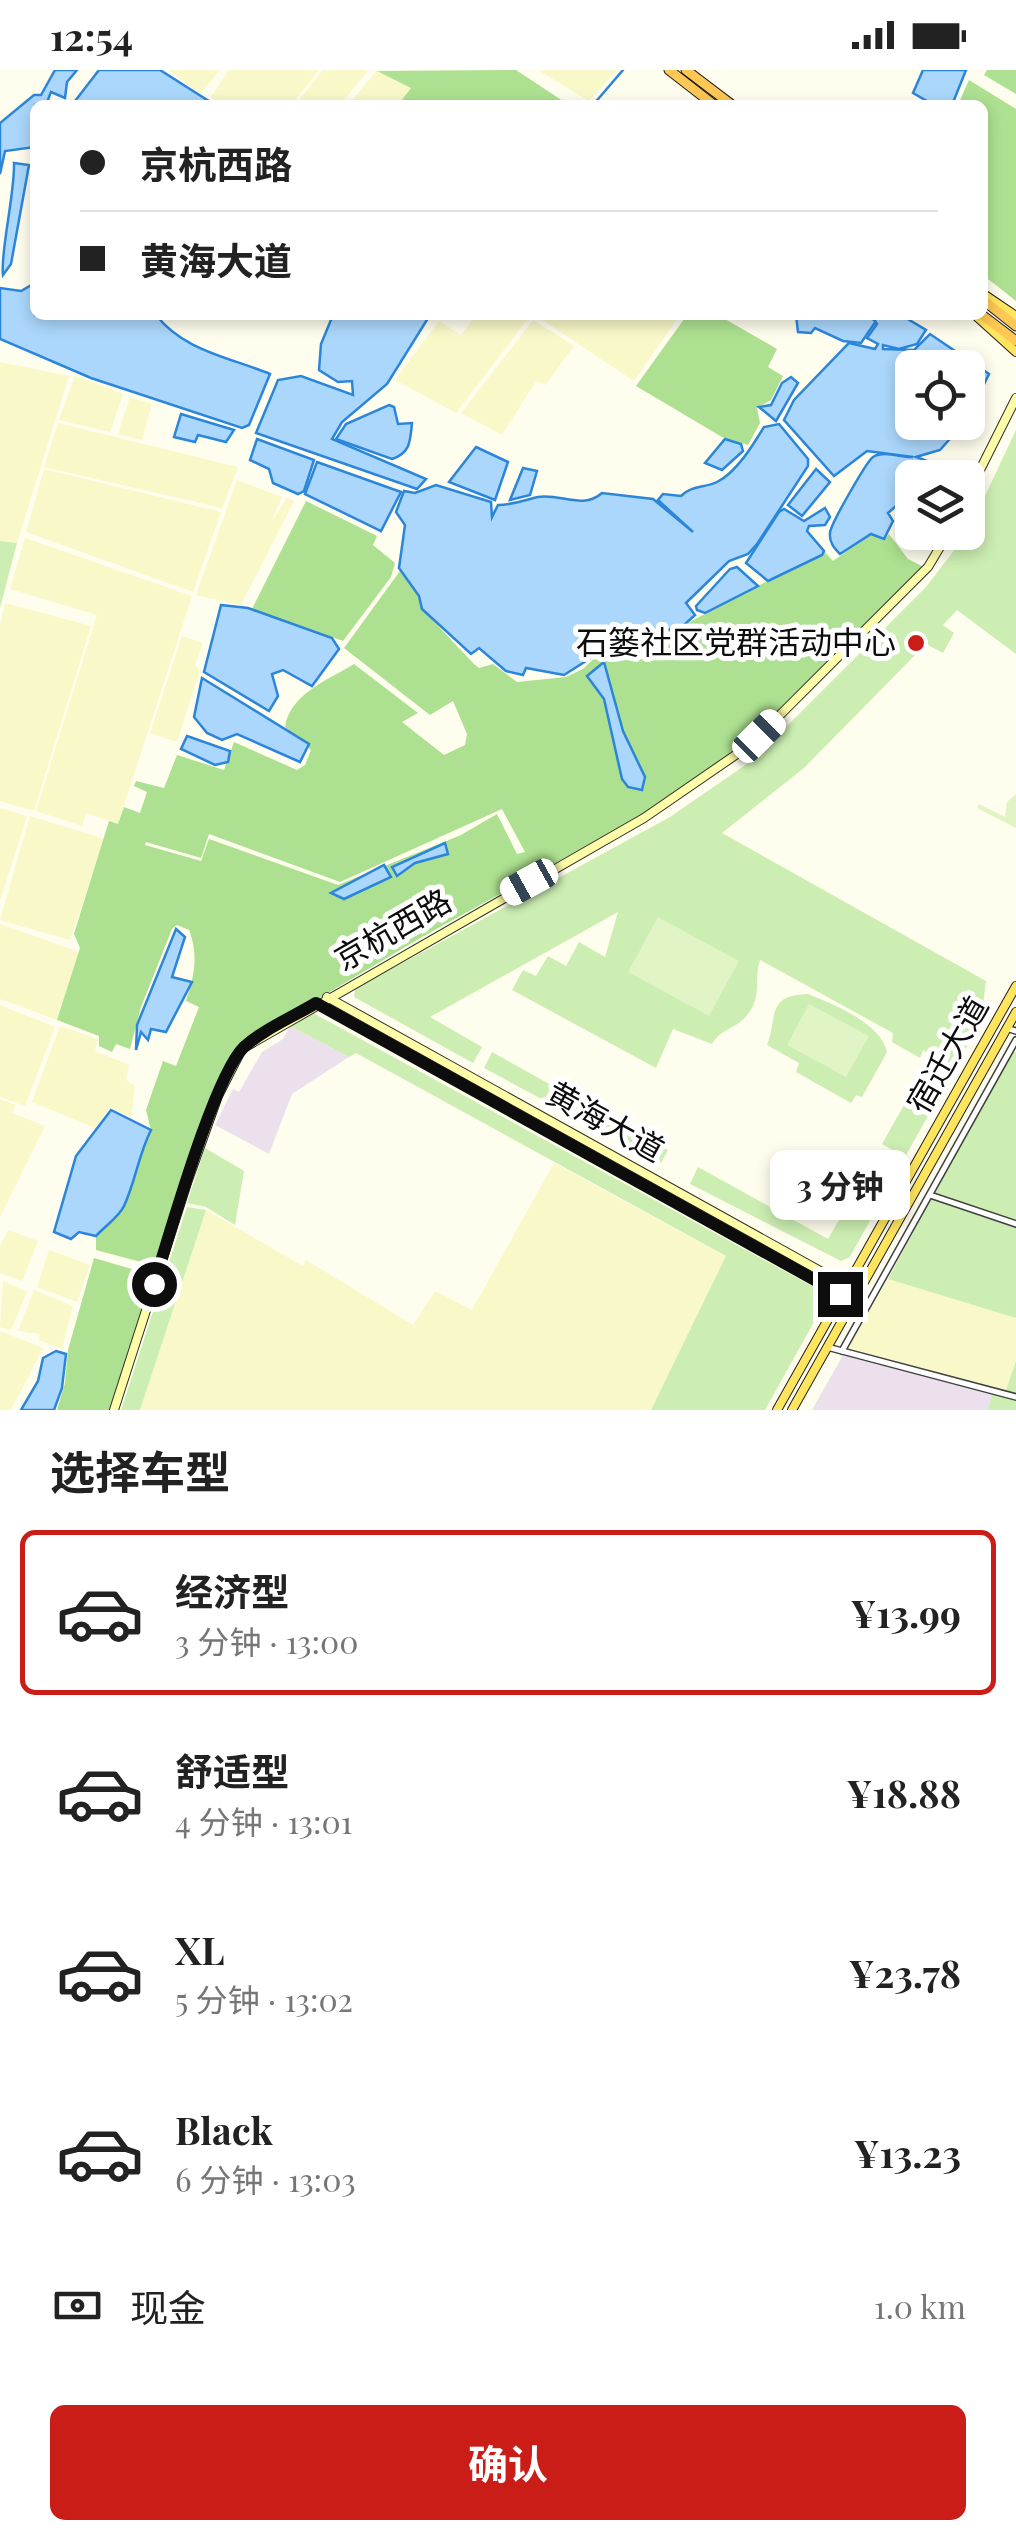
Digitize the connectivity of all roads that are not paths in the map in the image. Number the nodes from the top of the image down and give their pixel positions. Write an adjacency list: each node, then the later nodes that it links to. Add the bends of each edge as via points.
1 (670, 70): 3 (highway)
2 (686, 70): 4 (highway)
3 (708, 100)
4 (725, 100)
5 (988, 300): 7 (main road)
6 (988, 301): 10 (highway)
7 (1016, 316)
8 (988, 319): 11 (highway)
9 (981, 320): 12 (main road)
10 (1016, 326)
11 (1016, 340)
12 (1016, 352)
13 (1016, 398): 14 (main road)
14 (985, 460)
15 (938, 550): 17 (main road, 京杭西路, via 750,746 644,818)
16 (1016, 986): 25 (main road, 宿迁大道)
17 (327, 997): 18 (main road, 京杭西路); 25 (main road, 黄海大道)
18 (316, 1003): 25 (main road, 黄海大道); 30 (main road, 京杭西路, via 235,1058)
19 (1016, 1012): 20 (main road, 宿迁大道)
20 (1006, 1028): 21 (street); 26 (main road, 宿迁大道)
21 (1016, 1031)
22 (1016, 1040): 23 (street)
23 (930, 1195): 24 (street); 28 (street)
24 (1016, 1224)
25 (843, 1290): 26 (main road, 黄海大道); 31 (main road, 宿迁大道)
26 (856, 1297): 27 (main road, 宿迁大道)
27 (827, 1348): 28 (street); 32 (main road, 宿迁大道)
28 (842, 1351): 29 (street)
29 (1016, 1397)
30 (114, 1410)
31 (777, 1410)
32 (792, 1410)

